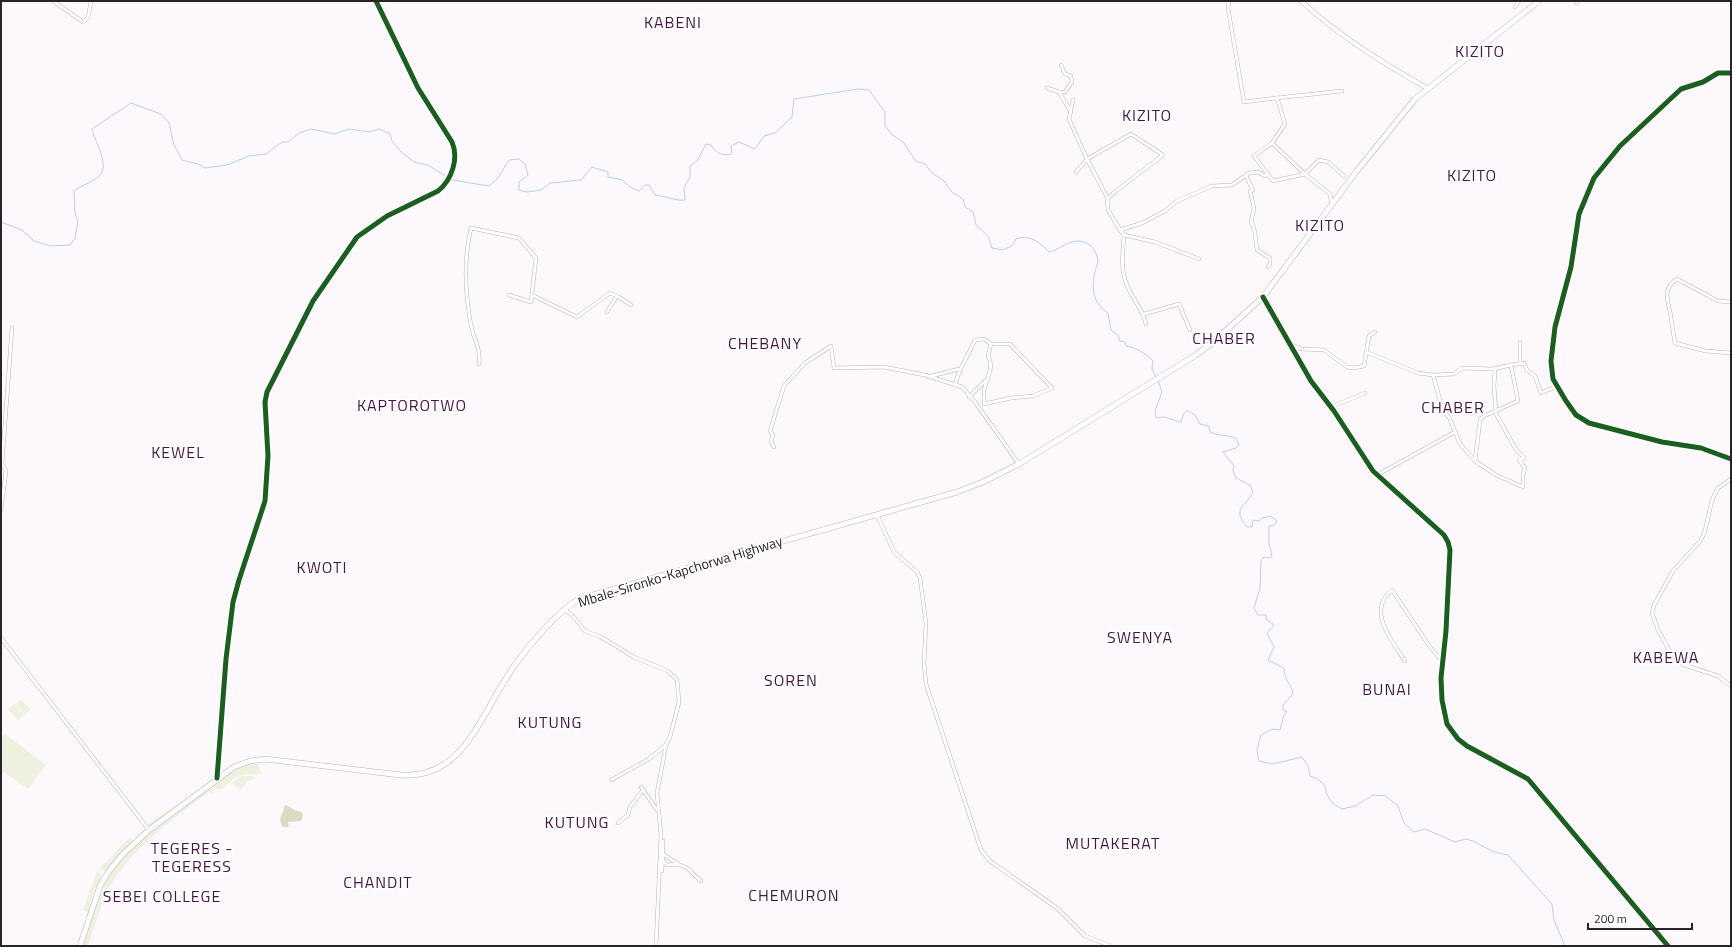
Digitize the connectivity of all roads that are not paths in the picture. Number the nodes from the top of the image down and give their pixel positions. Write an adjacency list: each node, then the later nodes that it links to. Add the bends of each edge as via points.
1 (53, 1): 2 (street, via 83,22 88,18)
2 (91, 1)
3 (376, 1): 78 (street, via 418,88 455,148 455,161 445,185 430,196 387,216 357,237 313,300 267,392 265,402 268,456 265,501 239,580 231,614)
4 (1229, 1): 15 (street, via 1228,8 1244,102)
5 (1301, 1): 12 (street, via 1340,35)
6 (1519, 1): 8 (street)
7 (1539, 1): 12 (main road, Mbale-Sironko-Kapchorwa Highway)
8 (1515, 7)
9 (1061, 65): 14 (street, via 1065,74 1071,76 1072,82 1066,92)
10 (1731, 73): 57 (street, via 1718,73 1681,90 1620,146 1594,178 1579,214 1571,267 1555,327 1551,361 1553,379)
11 (1047, 88): 14 (street)
12 (1427, 88): 26 (main road, Mbale-Sironko-Kapchorwa Highway, via 1403,111)
13 (1342, 91): 15 (street)
14 (1059, 92): 17 (street)
15 (1277, 98): 18 (street, via 1285,124)
16 (1073, 100): 17 (street)
17 (1071, 112): 19 (street, via 1069,119)
18 (1272, 143): 21 (street, via 1254,156); 22 (street)
19 (1087, 159): 20 (street); 25 (street); 25 (street, via 1131,134 1163,155)
20 (1076, 172)
21 (1268, 174): 22 (street, via 1274,181); 23 (street, via 1265,176 1258,172)
22 (1305, 174): 24 (street, via 1319,160 1328,162); 26 (street, via 1330,194)
23 (1246, 176): 27 (street, via 1232,185 1212,186 1176,201 1165,211 1142,223); 30 (street, via 1253,190 1250,191 1254,208 1251,222 1254,227 1255,243 1257,250 1270,258)
24 (1344, 176)
25 (1107, 199): 27 (street, via 1108,210)
26 (1332, 204): 34 (main road, Mbale-Sironko-Kapchorwa Highway)
27 (1120, 230): 28 (street)
28 (1124, 235): 29 (street, via 1155,242); 38 (street, via 1122,265 1127,285)
29 (1199, 259)
30 (1268, 267)
31 (508, 295): 32 (street, via 531,302)
32 (532, 295): 33 (street, via 577,317 610,293); 48 (street, via 536,258 519,238 471,228 466,264 470,321 480,353)
33 (617, 296): 36 (street); 37 (street)
34 (1263, 297): 45 (street); 66 (main road, Mbale-Sironko-Kapchorwa Highway, via 1196,355)
35 (1731, 302): 47 (street, via 1718,301 1677,278 1670,283 1666,304 1670,311 1675,343 1706,351)
36 (631, 305)
37 (607, 312)
38 (1144, 314): 39 (street); 41 (street, via 1179,304)
39 (1146, 324)
40 (12, 328): 70 (street, via 2,464 6,471)
41 (1190, 330)
42 (1375, 332): 46 (street, via 1369,336)
43 (1520, 342): 49 (street)
44 (991, 344): 52 (street, via 984,339 975,340 969,356); 55 (street, via 988,356 991,360 990,373); 55 (street, via 1010,344 1052,388 1033,396 984,404)
45 (1291, 345): 46 (street, via 1302,349 1324,350 1347,367 1354,368 1364,366); 60 (street, via 1312,382)
46 (1366, 352): 53 (street)
47 (1731, 353)
48 (478, 364)
49 (1520, 364): 50 (street); 57 (street, via 1524,363 1527,370 1533,373 1541,393)
50 (1510, 365): 51 (street); 61 (street, via 1518,402)
51 (1495, 368): 53 (street, via 1462,368 1454,374); 61 (street)
52 (959, 369): 54 (street); 56 (street)
53 (1433, 376): 62 (street, via 1443,411 1449,417)
54 (928, 377): 56 (street); 63 (street, via 884,367 834,368 831,346 805,363 784,386 770,431)
55 (987, 379): 59 (street)
56 (955, 385): 59 (street, via 962,387)
57 (1557, 386): 64 (street, via 1576,415 1589,423 1662,442 1701,448)
58 (1365, 393): 60 (street)
59 (970, 396): 66 (street)
60 (1331, 408): 68 (street)
61 (1496, 411): 65 (street, via 1480,420); 65 (street, via 1515,448 1524,458 1519,460 1526,468 1523,487 1496,475)
62 (1455, 432): 65 (street, via 1460,444); 68 (street)
63 (774, 447)
64 (1731, 459)
65 (1475, 461): 67 (street)
66 (1019, 464): 71 (main road, Mbale-Sironko-Kapchorwa Highway, via 957,492)
67 (1479, 466)
68 (1377, 475): 75 (street, via 1444,535 1448,542 1448,601)
69 (1731, 478): 76 (street, via 1718,488 1701,540 1673,571 1652,613 1674,659 1718,676)
70 (1, 510)
71 (877, 515): 72 (main road, Mbale-Sironko-Kapchorwa Highway, via 617,587 579,599); 90 (street, via 894,552 917,572 920,578 926,623 926,684 981,850 990,861 1057,908 1086,936)
72 (564, 609): 77 (street, via 585,631 676,677 679,689 678,702); 78 (main road, Mbale-Sironko-Kapchorwa Highway, via 507,676 465,748 452,760 434,770 424,774 406,775 265,759 234,767)
73 (1, 638): 82 (street)
74 (1405, 661): 75 (street, via 1386,633 1381,617 1382,604 1392,590)
75 (1443, 663): 91 (street, via 1442,700 1452,732 1468,746 1528,779)
76 (1731, 686)
77 (666, 745): 79 (street, via 649,759); 80 (street, via 658,785)
78 (217, 778): 82 (main road, Mbale-Sironko-Kapchorwa Highway)
79 (611, 780)
80 (659, 812): 81 (street, via 642,788 628,815); 83 (street); 87 (street)
81 (618, 823)
82 (149, 830): 88 (main road, Mbale-Sironko-Kapchorwa Highway, via 123,854 100,886)
83 (663, 854): 84 (street); 85 (street)
84 (663, 861): 85 (street, via 667,865); 87 (street)
85 (678, 864): 86 (street, via 687,868)
86 (701, 881)
87 (659, 886): 89 (street)
88 (80, 946)
89 (656, 946)
90 (1111, 946)
91 (1668, 946)

